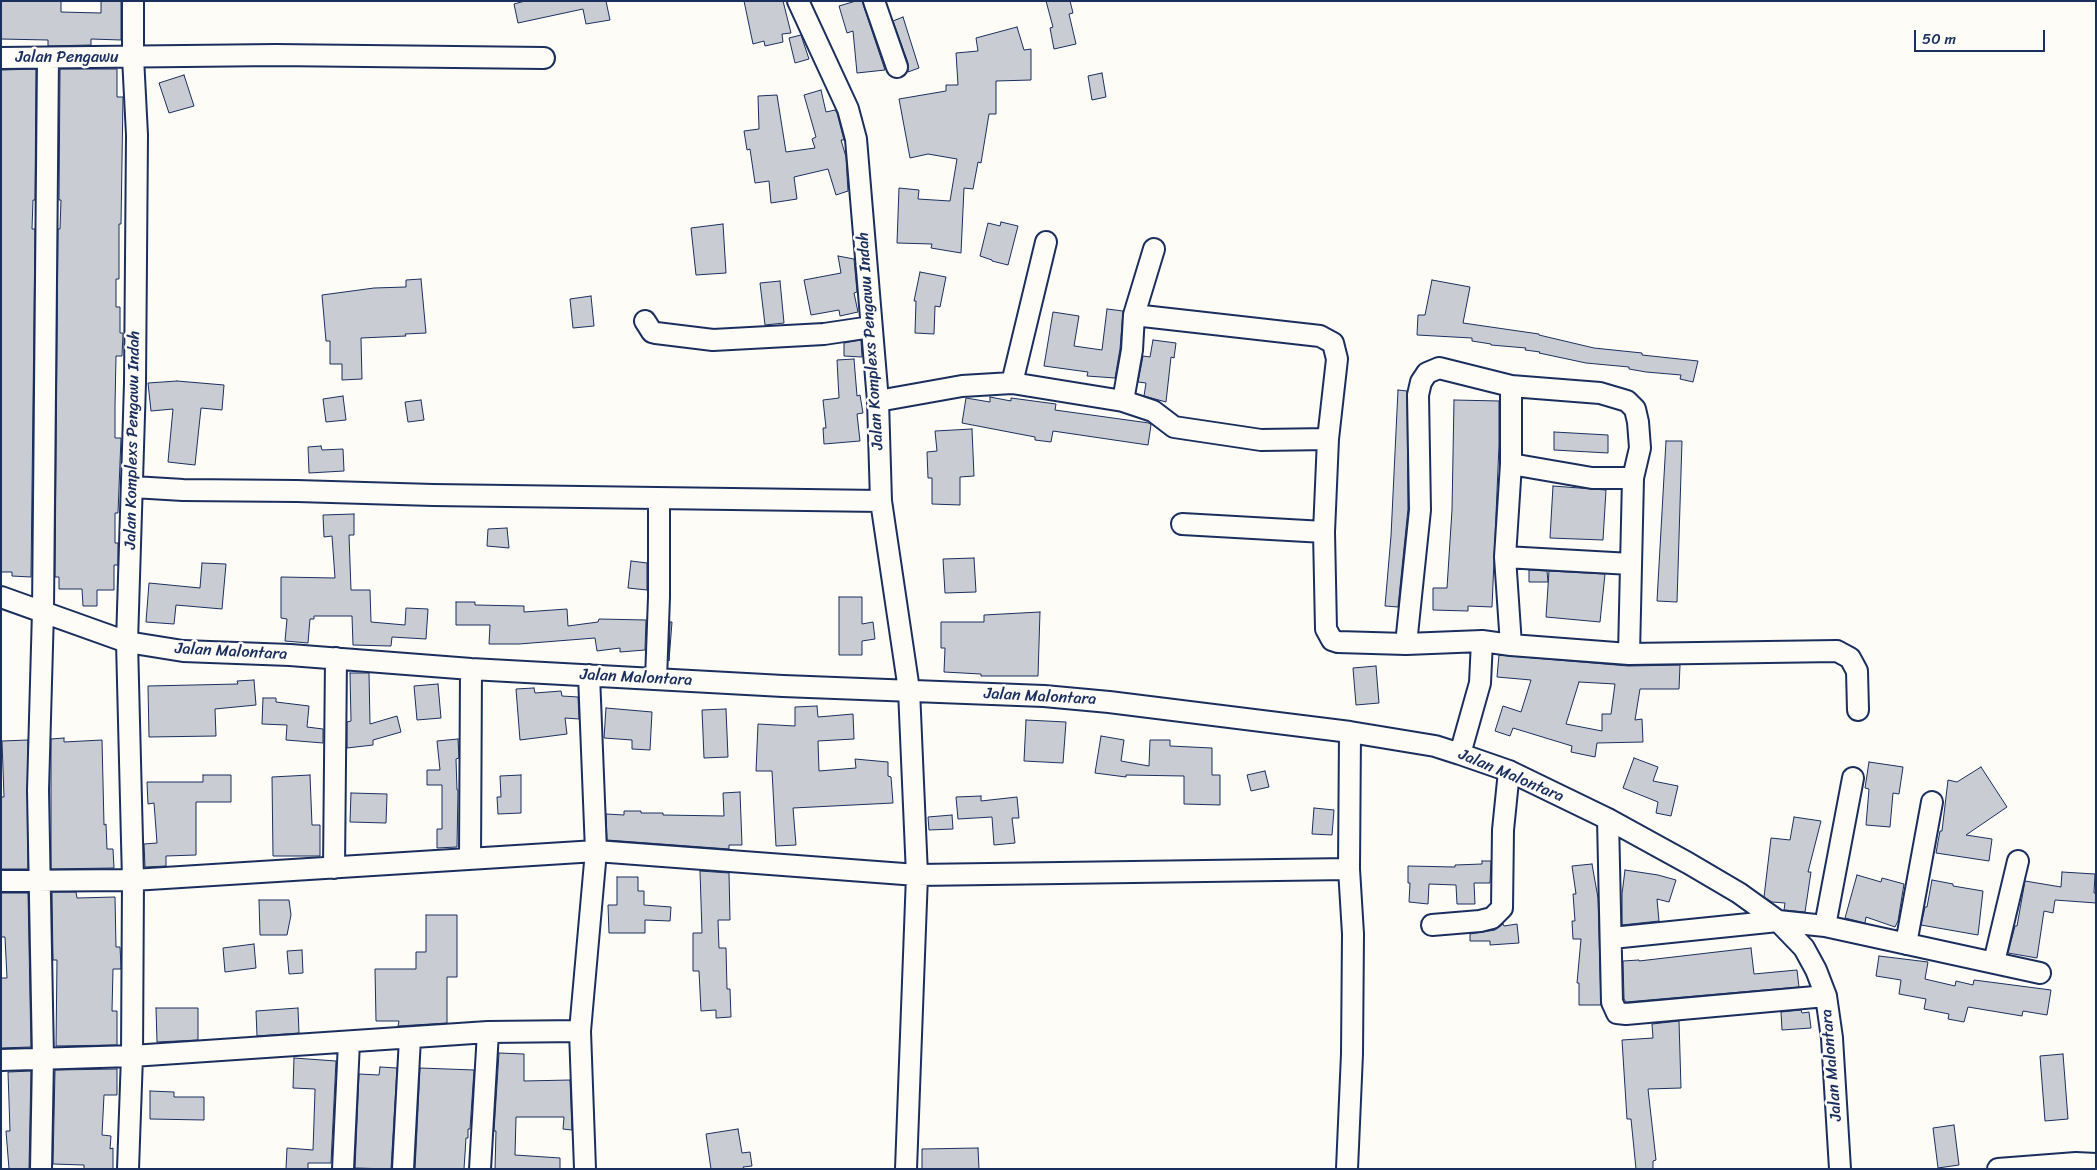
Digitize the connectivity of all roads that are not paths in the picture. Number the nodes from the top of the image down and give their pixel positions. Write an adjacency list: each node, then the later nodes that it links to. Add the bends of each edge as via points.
1 (133, 1): 6 (street, Jalan Komplexs Pengawu Indah)
2 (798, 1): 13 (street, Jalan Komplexs Pengawu Indah, via 853,125)
3 (874, 1): 8 (street)
4 (1, 58): 5 (street, Jalan Pengawu)
5 (48, 58): 6 (street, Jalan Pengawu); 29 (street)
6 (133, 58): 7 (street, Jalan Pengawu, via 276,55); 21 (street, Jalan Komplexs Pengawu Indah, via 137,135)
7 (544, 58)
8 (897, 67)
9 (1046, 242): 14 (street)
10 (1154, 249): 11 (street)
11 (1134, 315): 17 (street); 18 (street, via 1320,336 1334,343 1337,359)
12 (645, 321): 13 (street, via 656,334 712,340 824,334)
13 (871, 327): 16 (street, Jalan Komplexs Pengawu Indah)
14 (1012, 384): 16 (street, via 962,386); 17 (street)
15 (1511, 386): 19 (street); 20 (street, via 1600,393 1627,401 1635,409 1640,431 1640,448); 32 (street, via 1438,368 1421,382 1418,402 1420,510)
16 (878, 401): 23 (street, Jalan Komplexs Pengawu Indah)
17 (1123, 401): 18 (street, via 1153,411 1174,427 1261,440)
18 (1328, 439): 25 (street)
19 (1511, 464): 20 (street, via 1592,478); 26 (street)
20 (1633, 478): 27 (street)
21 (133, 487): 22 (street); 31 (street, Jalan Komplexs Pengawu Indah)
22 (660, 499): 23 (street); 38 (street)
23 (881, 501): 39 (street, Jalan Komplexs Pengawu Indah)
24 (1182, 524): 25 (street)
25 (1324, 532): 32 (street, via 1326,629 1329,637 1338,642)
26 (1505, 557): 27 (street); 33 (street)
27 (1631, 564): 34 (street)
28 (1, 597): 29 (street, Jalan Malontara)
29 (43, 611): 31 (street, Jalan Malontara); 53 (street, via 38,790)
30 (1482, 641): 32 (street); 33 (street); 42 (street, via 1480,683)
31 (127, 642): 35 (street, Jalan Malontara, via 183,651); 54 (street, Jalan Komplexs Pengawu Indah)
32 (1406, 644)
33 (1511, 645): 34 (street)
34 (1629, 654): 40 (street, via 1837,651 1850,658 1857,671)
35 (336, 658): 36 (street, Jalan Malontara); 50 (street)
36 (471, 669): 37 (street, Jalan Malontara); 48 (street)
37 (589, 675): 38 (street, Jalan Malontara); 47 (street)
38 (656, 679): 39 (street, Jalan Malontara)
39 (909, 690): 41 (street, Jalan Malontara, via 1109,702); 52 (street, Jalan Komplexs Pengawu Indah)
40 (1858, 710)
41 (1350, 732): 42 (street, Jalan Malontara, via 1435,746); 51 (street)
42 (1460, 754): 43 (street, Jalan Malontara)
43 (1509, 771): 46 (street, Jalan Malontara); 57 (street, via 1503,830 1502,908 1492,918)
44 (1853, 778): 58 (street)
45 (1932, 802): 60 (street)
46 (1608, 819): 56 (street, Jalan Malontara, via 1740,893); 59 (street)
47 (596, 851): 48 (street); 52 (street); 64 (street)
48 (470, 859): 50 (street)
49 (2018, 860): 61 (street)
50 (334, 868): 54 (street)
51 (1349, 869): 52 (street); 79 (street, via 1353,934)
52 (917, 876): 78 (street, Jalan Komplexs Pengawu Indah)
53 (41, 880): 54 (street); 55 (street); 69 (street)
54 (133, 880): 68 (street, Jalan Komplexs Pengawu Indah)
55 (1, 881)
56 (1778, 921): 58 (street); 59 (street); 63 (street, Jalan Malontara, via 1804,948)
57 (1432, 925)
58 (1825, 926): 60 (street)
59 (1612, 938): 63 (street, via 1612,1002 1617,1013)
60 (1906, 944): 61 (street)
61 (1994, 962): 62 (street)
62 (2040, 973)
63 (1826, 996): 80 (street, Jalan Malontara, via 1832,1038)
64 (580, 1031): 65 (street); 77 (street)
65 (488, 1032): 66 (street); 76 (street)
66 (410, 1038): 67 (street); 75 (street)
67 (349, 1042): 68 (street); 74 (street)
68 (132, 1056): 69 (street); 73 (street, Jalan Komplexs Pengawu Indah)
69 (43, 1058): 70 (street); 72 (street)
70 (1, 1060)
71 (2096, 1164): 81 (street)
72 (42, 1169)
73 (128, 1169)
74 (343, 1169)
75 (403, 1169)
76 (480, 1169)
77 (585, 1169)
78 (906, 1169)
79 (1347, 1169)
80 (1840, 1169)
81 (1998, 1169)

